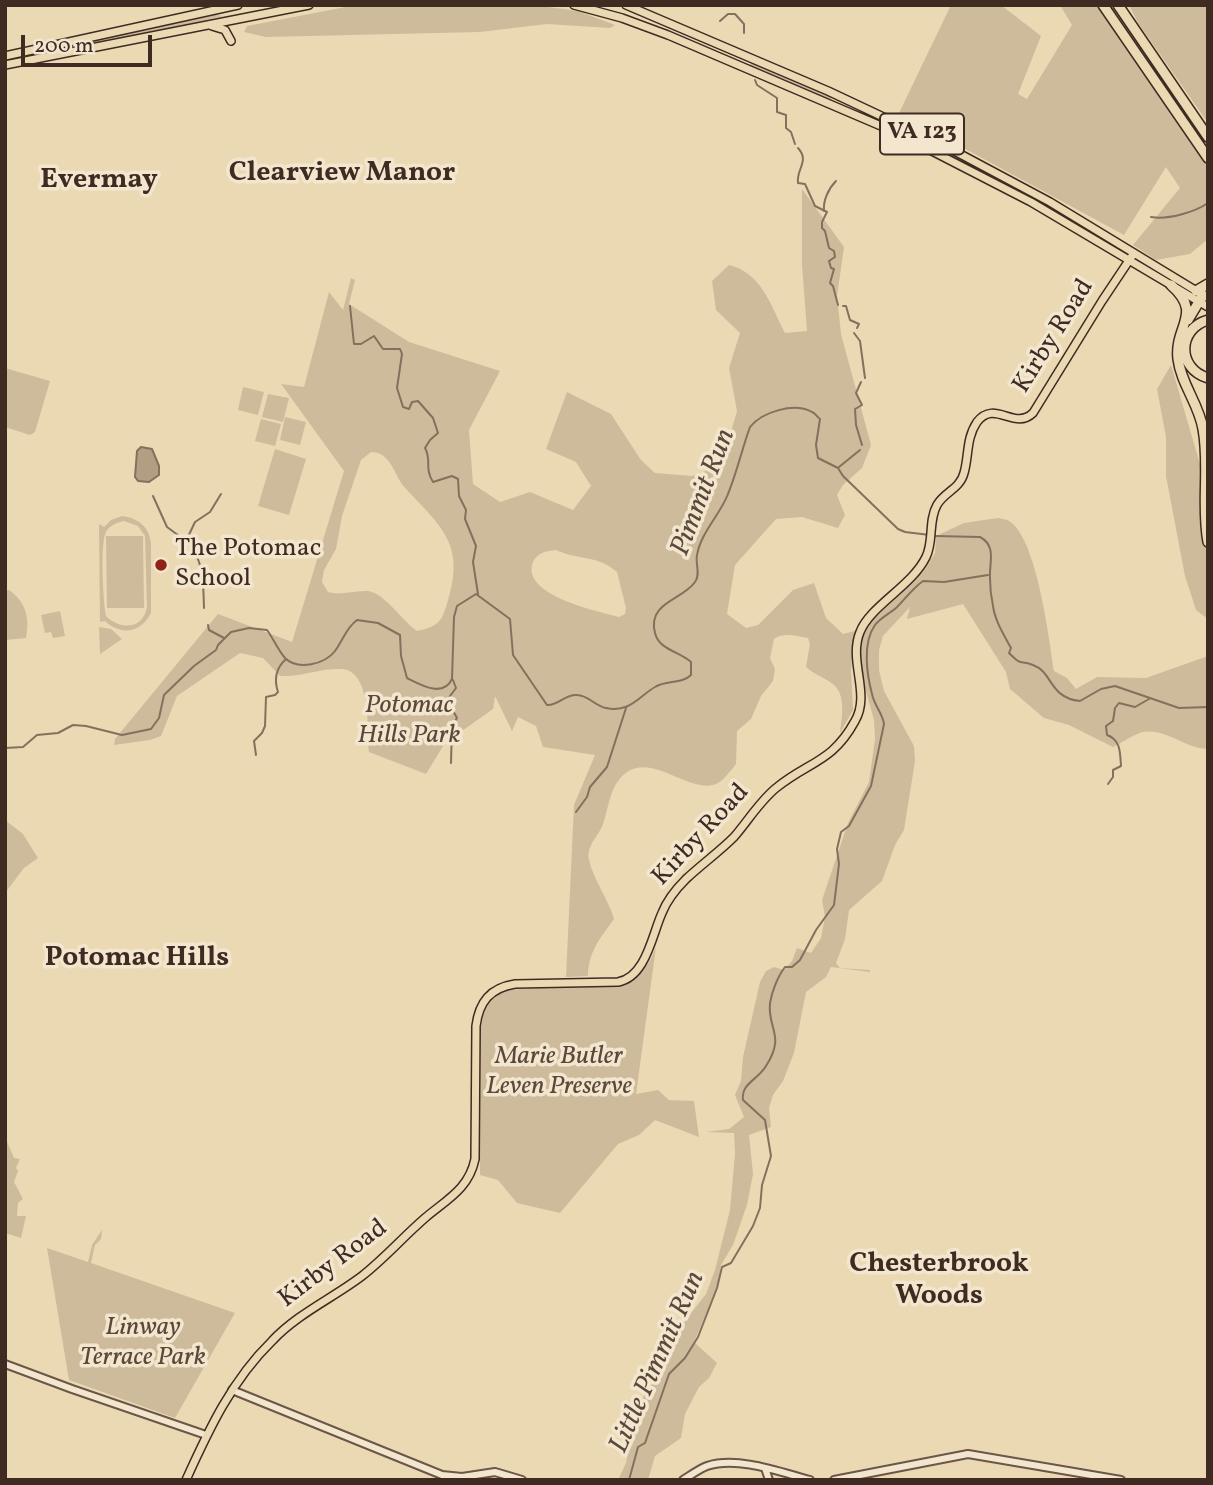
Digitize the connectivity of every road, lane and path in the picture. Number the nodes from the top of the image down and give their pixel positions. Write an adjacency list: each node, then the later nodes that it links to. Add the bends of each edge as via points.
1 (238, 5): 7 (main road); 10 (main road)
2 (309, 5): 7 (main road)
3 (574, 5): 13 (main road, VA 123, via 648,27)
4 (626, 5): 11 (main road, VA 123)
5 (1103, 5): 19 (highway)
6 (1118, 5): 16 (highway)
7 (236, 19): 8 (main road)
8 (201, 26): 9 (main road, via 223,28); 12 (main road)
9 (231, 41)
10 (5, 56)
11 (748, 57): 13 (main road); 14 (main road, VA 123)
12 (5, 65)
13 (744, 67): 15 (main road, VA 123)
14 (838, 95): 15 (main road); 17 (main road, VA 123)
15 (833, 105): 18 (main road, VA 123)
16 (1208, 137)
17 (932, 139): 18 (main road); 20 (main road, VA 123)
18 (927, 148): 21 (main road, VA 123)
19 (1208, 158)
20 (1036, 194): 21 (main road); 22 (main road, VA 123)
21 (1031, 202): 22 (main road, VA 123)
22 (1132, 257): 24 (main road, VA 123); 25 (main road, VA 123); 31 (main road, Kirby Road, via 1033,413 1018,420 991,412 977,423 968,441 963,477 937,505 928,553 861,629 857,649 860,710 840,745 776,788 726,845 679,886 632,976 618,982 515,984 490,993 476,1026 475,1159 469,1179 384,1258 283,1329)
23 (1208, 284): 25 (highway)
24 (1171, 285): 25 (main road, VA 123); 27 (highway, via 1187,306)
25 (1202, 299): 27 (highway)
26 (1208, 320): 28 (highway, via 1190,330 1184,351 1191,369)
27 (1183, 327): 29 (highway, via 1178,359 1203,431)
28 (1208, 378)
29 (1208, 542)
30 (5, 1363): 32 (street)
31 (232, 1390): 32 (main road, Kirby Road); 35 (street, via 442,1475 495,1472)
32 (206, 1435): 34 (main road, Kirby Road)
33 (765, 1468): 36 (street, via 716,1464); 37 (street); 38 (street)
34 (186, 1480)
35 (522, 1480)
36 (683, 1480)
37 (769, 1480)
38 (810, 1480)
39 (834, 1480): 40 (street, via 968,1454)
40 (1121, 1480)

